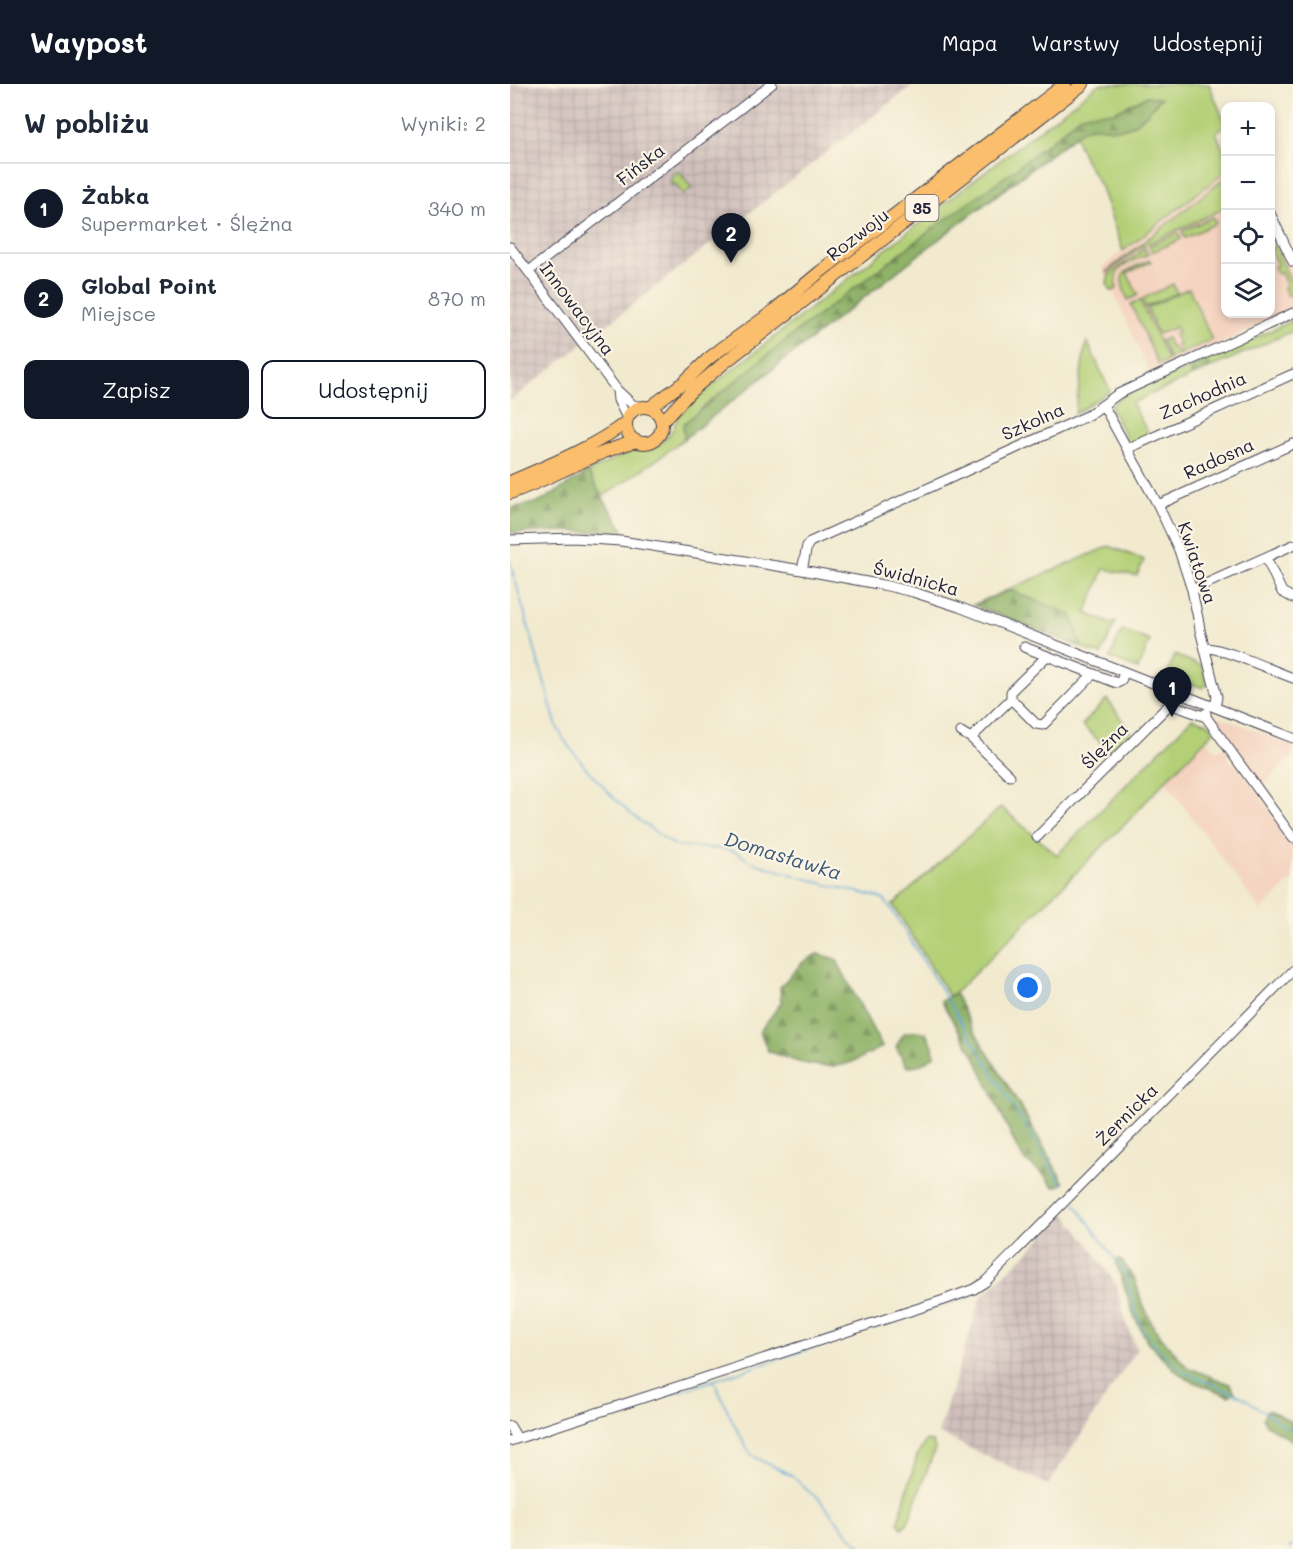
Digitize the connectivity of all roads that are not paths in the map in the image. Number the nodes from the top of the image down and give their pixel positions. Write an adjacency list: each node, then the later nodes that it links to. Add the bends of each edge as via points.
1 (772, 84): 7 (street, Fińska)
2 (1065, 84): 12 (main road, Rozwoju / 35, via 715,353 684,382)
3 (1083, 84): 14 (main road, Rozwoju / 35, via 724,363)
4 (1275, 224): 6 (street)
5 (510, 247): 7 (street, Innowacyjna)
6 (1293, 262)
7 (529, 272): 10 (street, Innowacyjna)
8 (1293, 313): 11 (street, Szkolna, via 1118,394)
9 (1293, 374): 17 (street, Zachodnia)
10 (617, 390): 12 (street, Innowacyjna, via 633,405); 13 (street, Innowacyjna)
11 (1103, 405): 17 (street, Kwiatowa); 24 (street, Szkolna, via 1089,415 810,542)
12 (645, 408): 13 (main road, 35, via 632,411); 14 (main road, via 656,412)
13 (626, 420): 15 (main road, via 629,435); 18 (main road, 35, via 572,454)
14 (662, 422): 15 (main road, 35, via 656,438)
15 (637, 441): 19 (main road, 35, via 593,456)
16 (1293, 444): 20 (street, Radosna)
17 (1127, 448): 20 (street, Kwiatowa)
18 (510, 482)
19 (510, 494)
20 (1158, 505): 25 (street, Kwiatowa)
21 (510, 540): 24 (street, Świdnicka, via 596,538)
22 (1293, 545): 23 (street)
23 (1266, 558): 25 (street); 26 (street, via 1282,592)
24 (802, 570): 30 (street, Świdnicka, via 913,592)
25 (1192, 590): 28 (street, Kwiatowa)
26 (1293, 598)
27 (1024, 647): 29 (street)
28 (1205, 648): 32 (street); 34 (street, Kwiatowa, via 1217,697)
29 (1047, 656): 31 (street); 33 (street, via 1013,689)
30 (1124, 672): 31 (street, via 1117,683); 34 (street, Świdnicka)
31 (1093, 674): 33 (street, via 1043,725 1036,724)
32 (1293, 678)
33 (1011, 699): 37 (street)
34 (1212, 706): 35 (street, Kwiatowa); 38 (street, Świdnicka)
35 (1206, 717): 40 (street, Ślężna, via 1170,704); 41 (street)
36 (961, 732): 37 (street)
37 (971, 738): 39 (street)
38 (1293, 738)
39 (1010, 776)
40 (1037, 837)
41 (1293, 838)
42 (1293, 970): 44 (street, Żernicka, via 974,1289)
43 (510, 1426): 44 (street)
44 (513, 1439)

